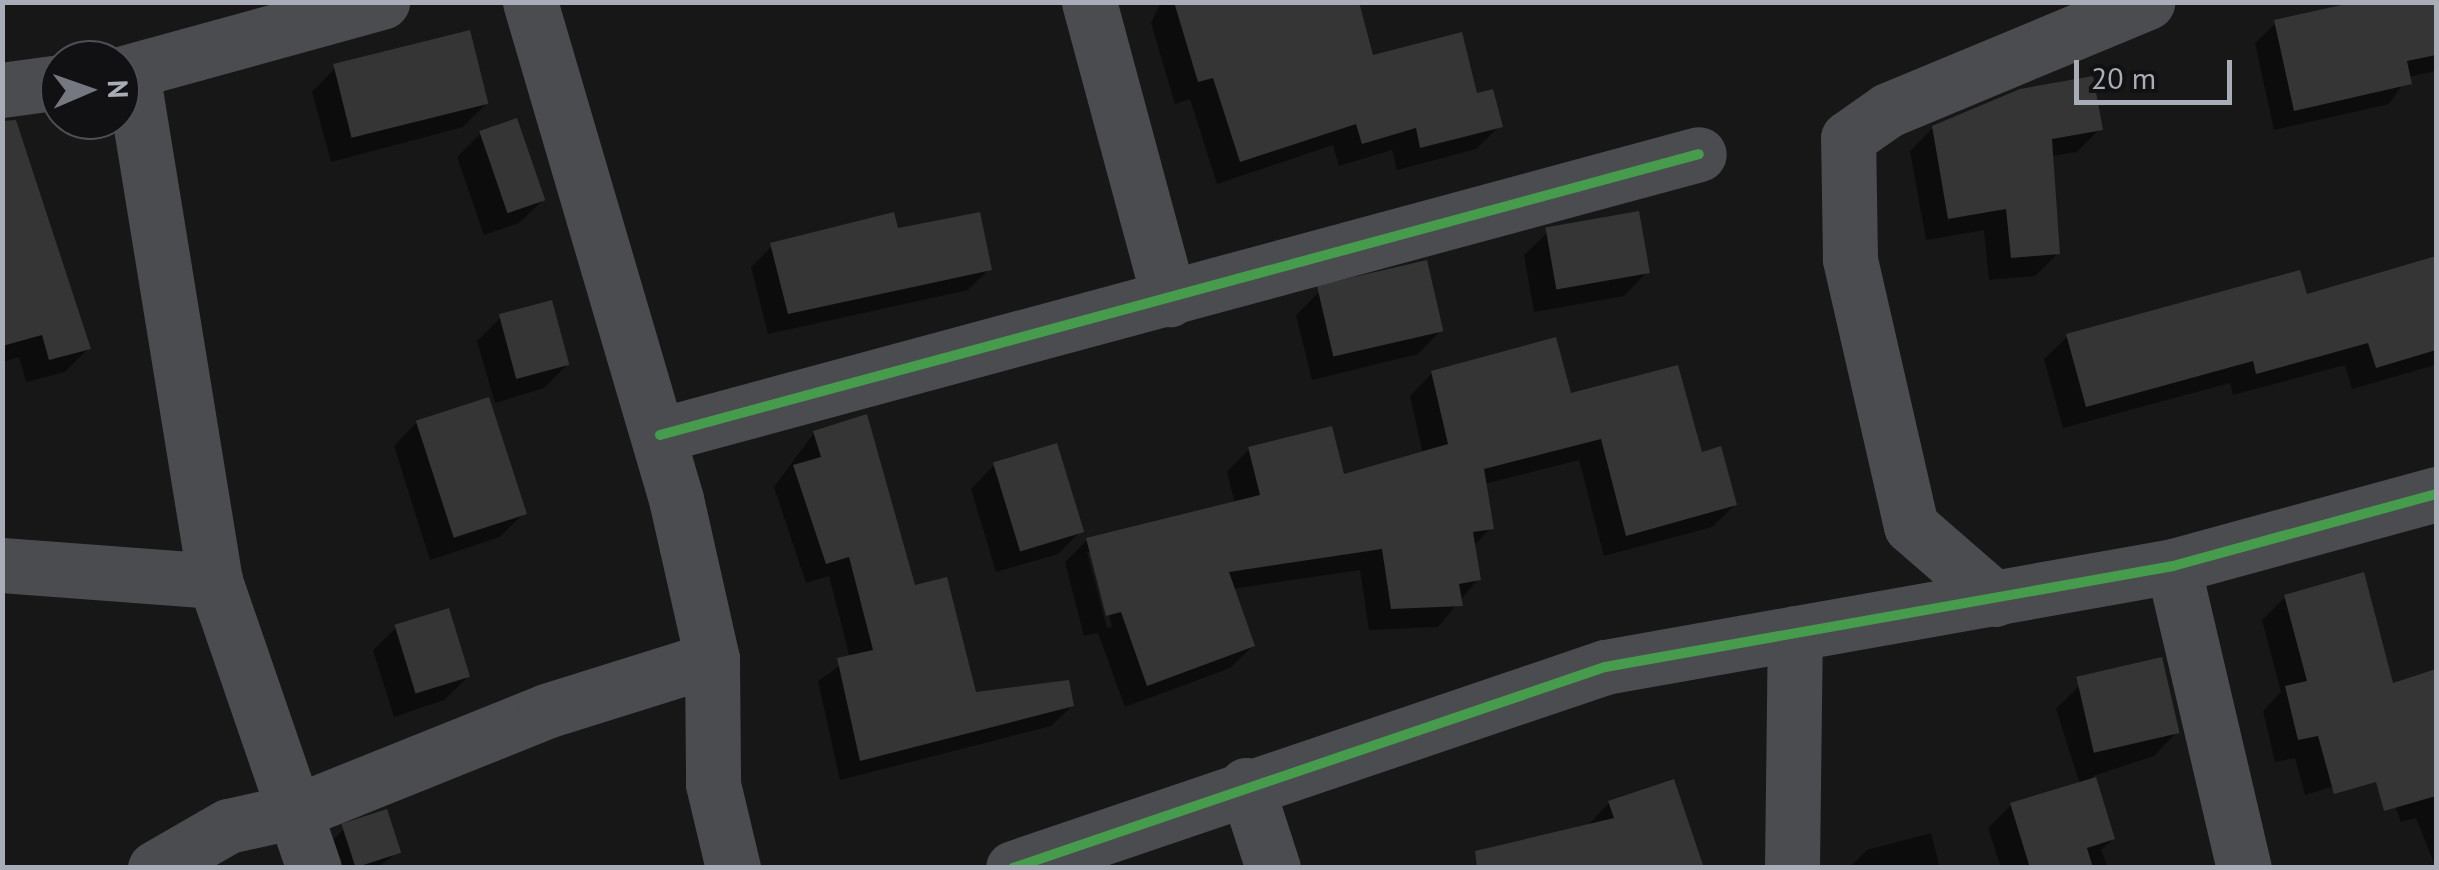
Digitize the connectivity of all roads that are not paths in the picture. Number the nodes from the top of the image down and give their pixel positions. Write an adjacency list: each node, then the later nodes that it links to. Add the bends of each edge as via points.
1 (382, 2): 6 (street)
2 (530, 2): 12 (street)
3 (1089, 2): 11 (street)
4 (2147, 2): 5 (street)
5 (2096, 13): 17 (street, via 1888,110 1848,138 1850,259 1911,526)
6 (140, 69)
7 (40, 85): 8 (street)
8 (2, 90)
9 (138, 140): 16 (street)
10 (1699, 154): 11 (street)
11 (1169, 300): 12 (street)
12 (660, 435): 19 (street)
13 (2436, 494): 15 (street)
14 (2, 566): 16 (street)
15 (2173, 566): 17 (street); 28 (street)
16 (215, 581): 21 (street)
17 (1996, 599): 18 (street)
18 (1795, 633): 20 (street, via 1605,668); 27 (street)
19 (712, 659): 21 (street, via 546,712); 24 (street, via 713,784)
20 (1246, 785): 25 (street); 26 (street)
21 (300, 810): 22 (street, via 228,826); 23 (street)
22 (155, 868)
23 (314, 868)
24 (733, 868)
25 (1013, 868)
26 (1273, 868)
27 (1792, 868)
28 (2244, 868)

